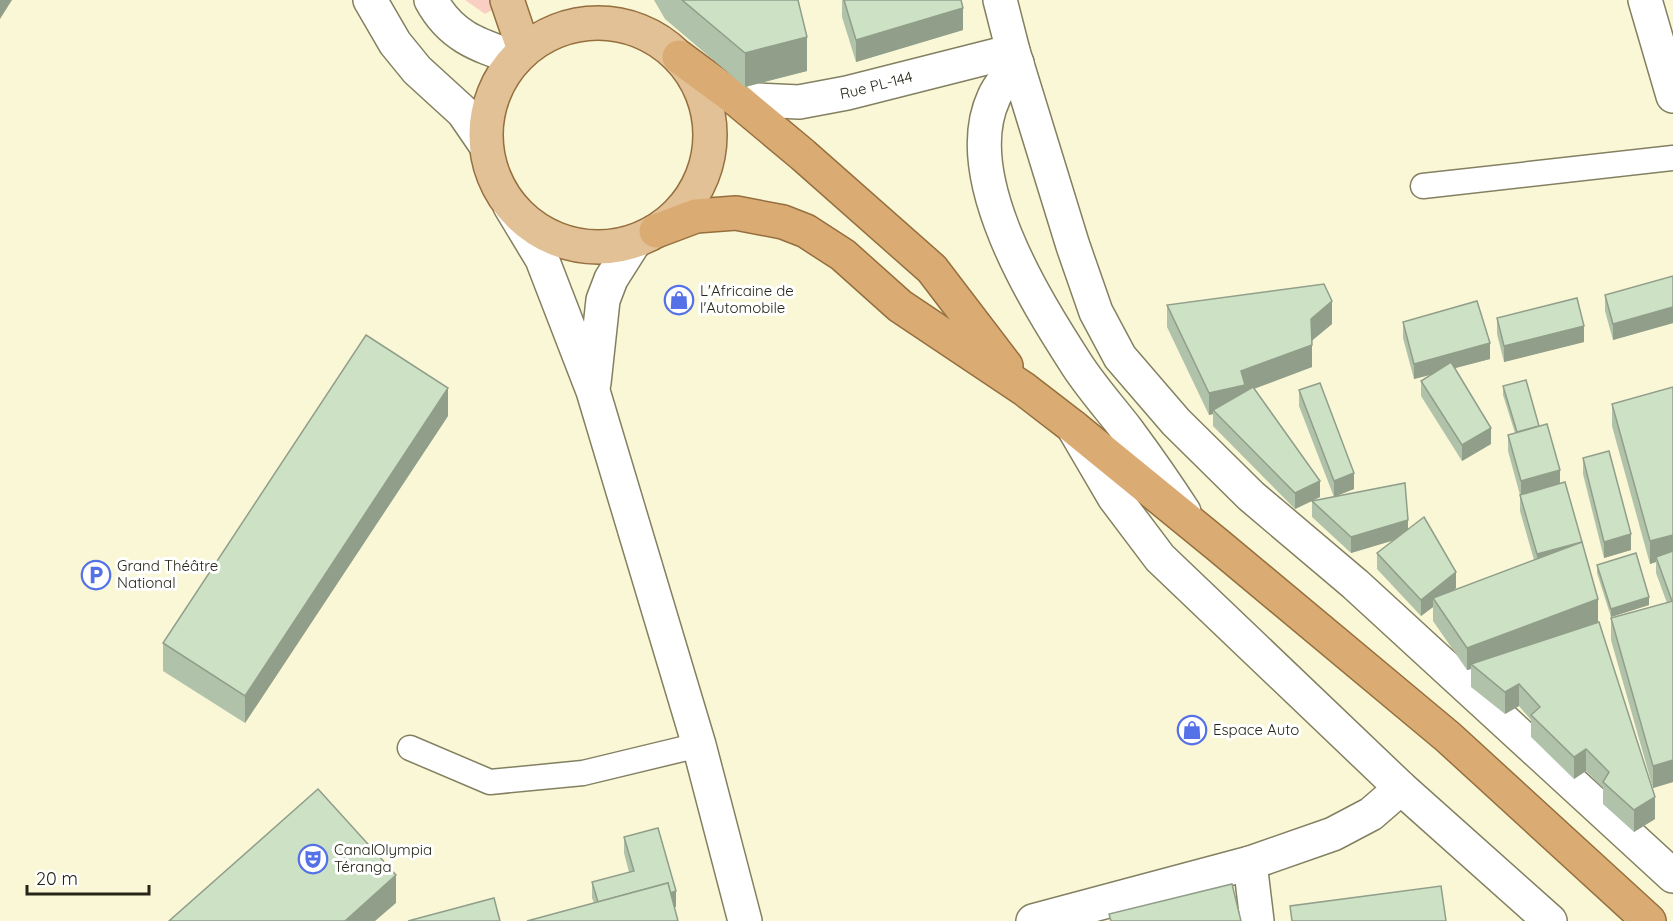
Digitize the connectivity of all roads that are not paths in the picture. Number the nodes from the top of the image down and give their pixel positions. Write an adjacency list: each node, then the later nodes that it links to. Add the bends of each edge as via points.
1 (370, 0): 12 (street, via 395,43 417,70 463,112)
2 (431, 0): 8 (street, via 439,15 472,42)
3 (507, 0): 8 (main road)
4 (613, 0): 7 (main road)
5 (1000, 0): 9 (street)
6 (1645, 0): 10 (street)
7 (668, 49): 8 (main road, via 637,30 589,23 543,37); 11 (highway); 16 (main road, via 694,77 705,100 709,150 692,196 675,216)
8 (520, 54): 12 (main road, via 501,77 490,99)
9 (1015, 57): 11 (street, Rue PL-144, via 799,102); 20 (street, via 994,96 986,125 984,154 998,215 1036,297 1077,366); 25 (street, via 1096,312 1120,357 1176,422 1251,496 1355,584)
10 (1673, 96)
11 (736, 99): 17 (highway, via 932,269)
12 (485, 144): 15 (main road, via 498,187)
13 (1673, 158): 14 (lane)
14 (1423, 186)
15 (510, 206): 16 (main road, via 527,222 567,243 612,246); 18 (street, via 542,259)
16 (645, 236): 17 (highway, via 696,216 736,213 806,231 843,255 900,306); 18 (street, via 611,279 603,300)
17 (1024, 389): 19 (highway)
18 (593, 391): 21 (street)
19 (1072, 426): 20 (highway); 23 (street, via 1114,497 1160,558)
20 (1190, 522): 30 (highway, via 1448,737)
21 (699, 745): 22 (lane, via 583,773 490,782); 26 (street)
22 (410, 748)
23 (1401, 788): 24 (street, via 1371,814 1333,834); 29 (street)
24 (1250, 863): 27 (street); 28 (street)
25 (1672, 874)
26 (745, 921)
27 (1033, 921)
28 (1257, 921)
29 (1550, 921)
30 (1649, 921)

